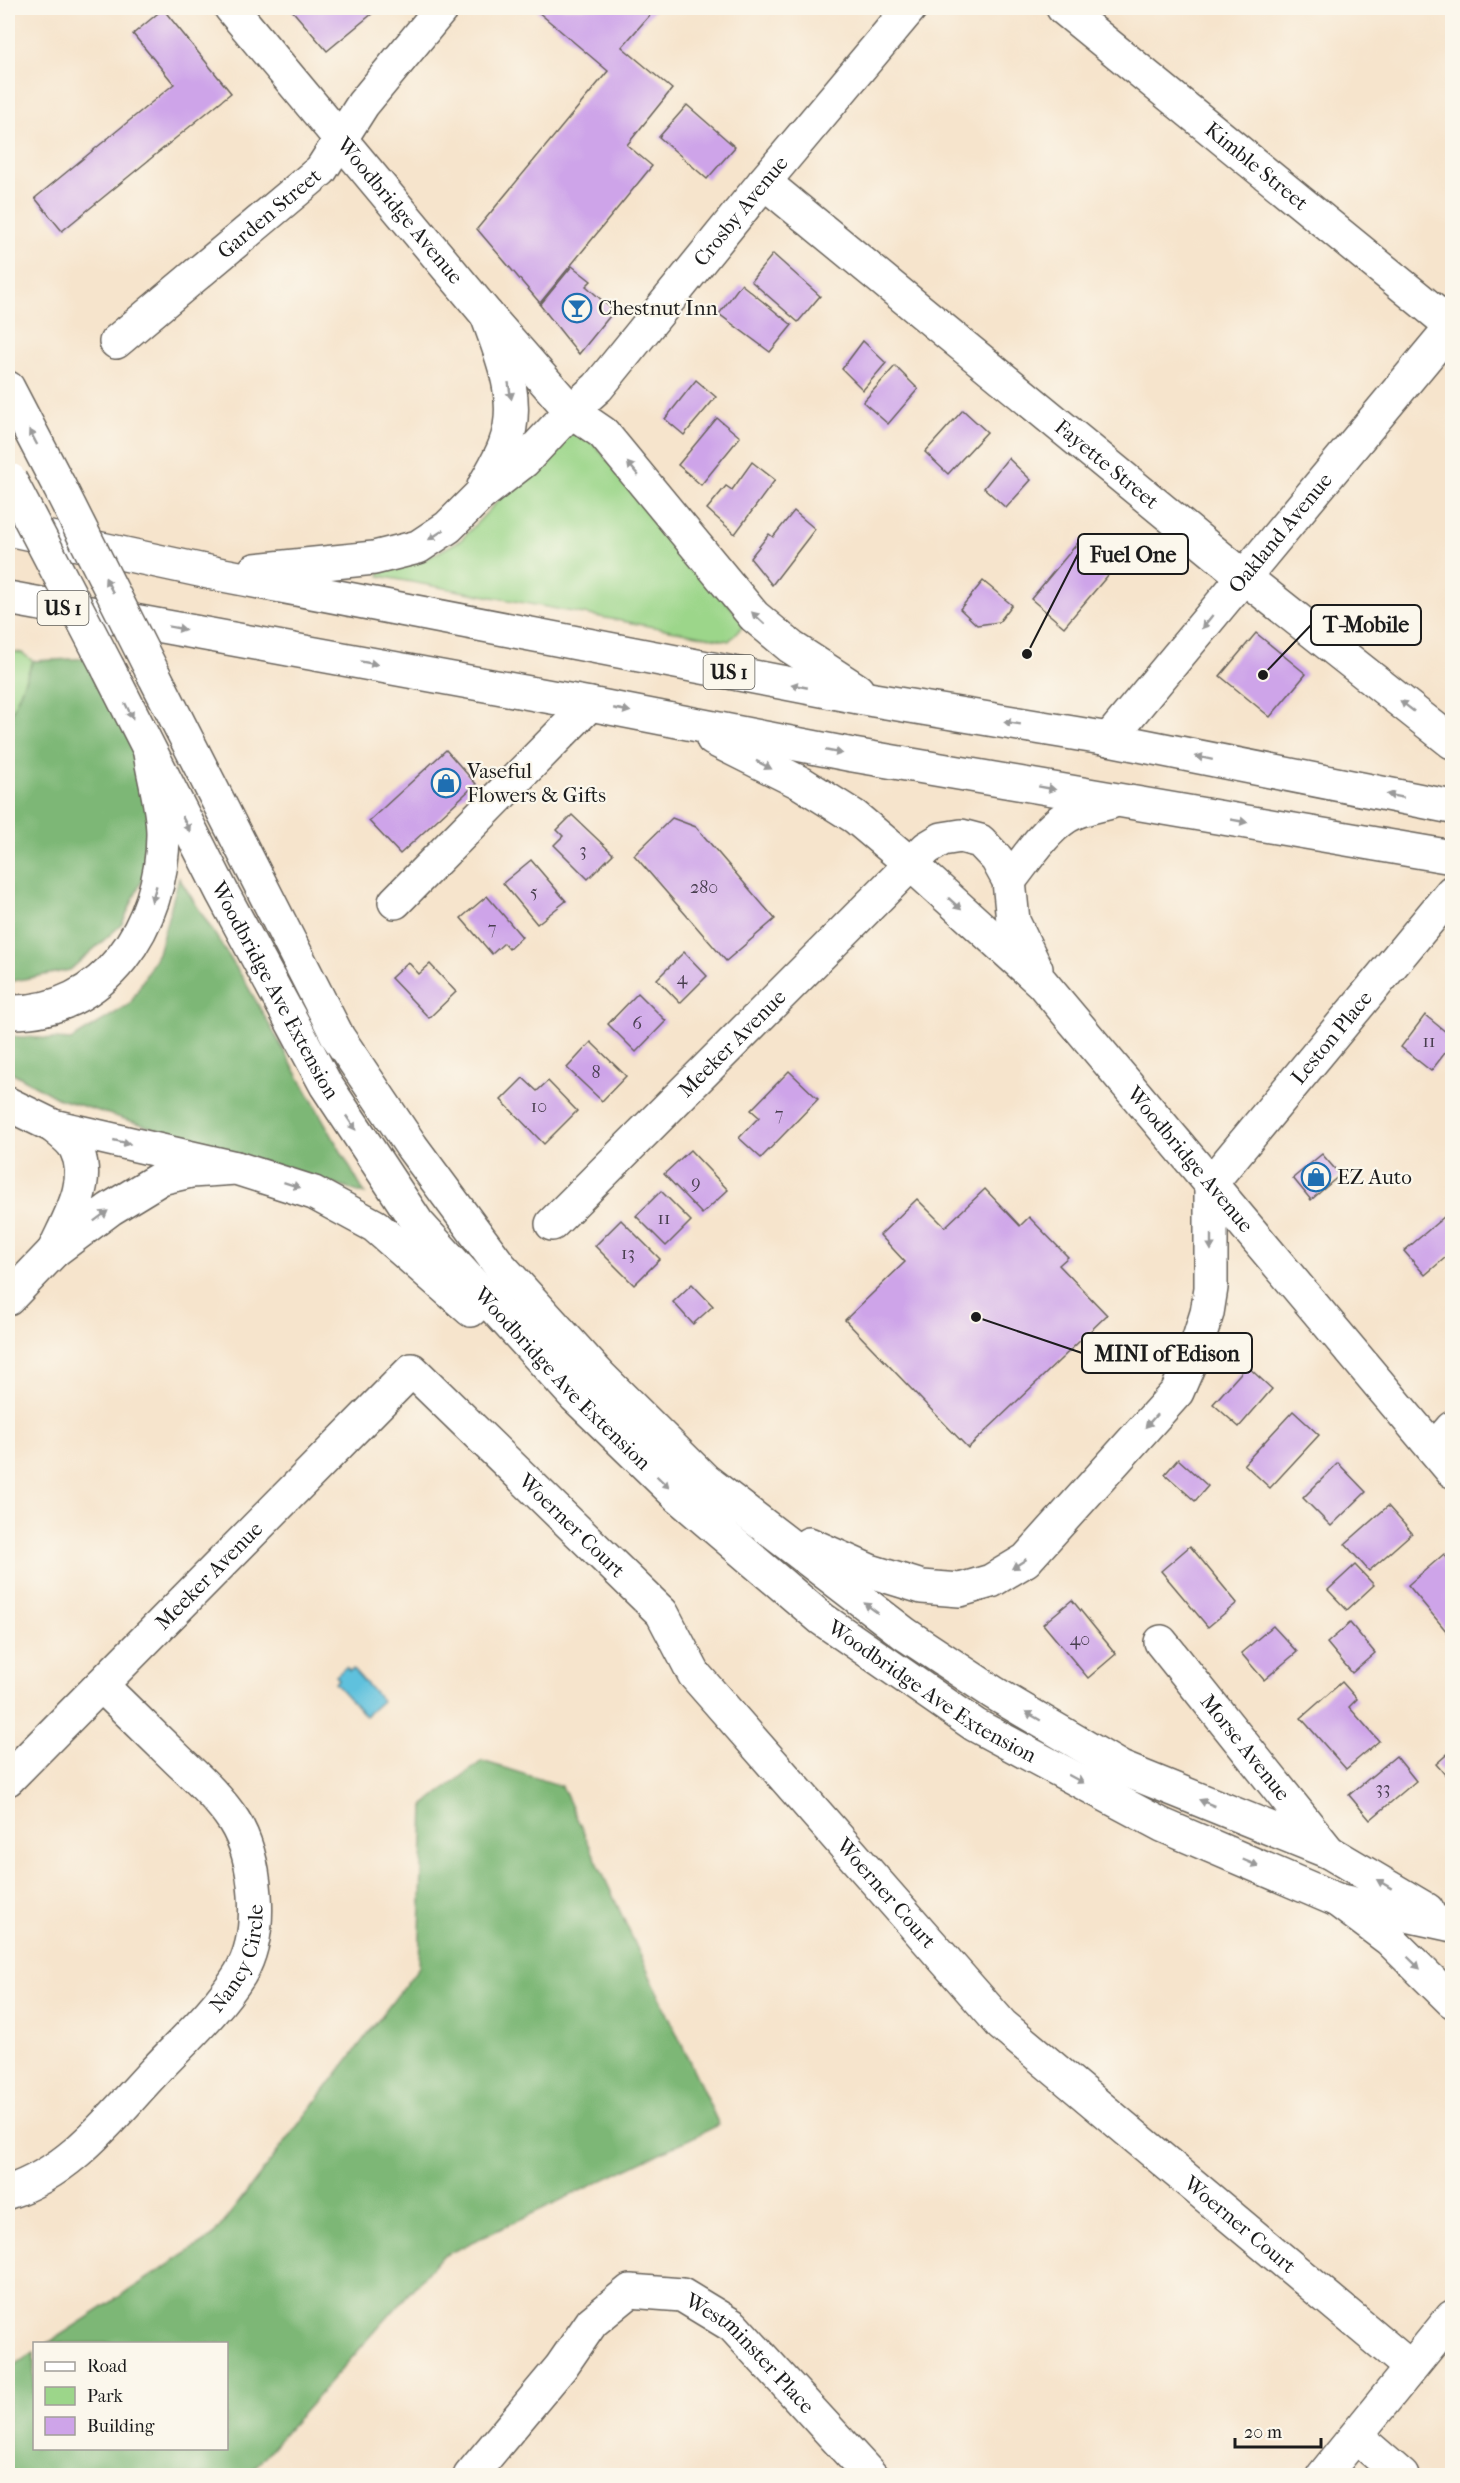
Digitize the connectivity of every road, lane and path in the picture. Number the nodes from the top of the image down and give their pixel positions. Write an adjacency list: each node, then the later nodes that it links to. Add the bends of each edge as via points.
1 (231, 8): 5 (main road, Woodbridge Avenue)
2 (442, 8): 5 (main road, Garden Street, via 363,104)
3 (910, 8): 6 (main road, Crosby Avenue)
4 (1063, 8): 8 (main road, Kimble Street)
5 (342, 139): 7 (main road, Woodbridge Avenue); 9 (main road, Garden Street, via 321,170)
6 (764, 182): 11 (main road, Crosby Avenue, via 598,387); 16 (main road, Fayette Street)
7 (487, 315): 11 (main road, Woodbridge Avenue); 13 (main road, one-way to 13, via 506,367 513,407 506,444)
8 (1452, 326): 16 (main road, Oakland Avenue)
9 (116, 342)
10 (8, 388): 45 (main road, Woodbridge Ave Extension, one-way to 10, bridge, via 601,1377 500,1266 412,1147 338,1037)
11 (571, 411): 13 (main road, Crosby Avenue, via 524,461); 20 (main road, Woodbridge Avenue, one-way to 11, via 790,647 754,616 603,433)
12 (8, 477): 25 (main road, Woodbridge Ave Extension, one-way to 25, bridge)
13 (479, 496): 15 (main road, one-way to 15, via 448,527 418,547 374,558)
14 (8, 529): 15 (main road, US 1)
15 (218, 574): 20 (main road, US 1, one-way to 15)
16 (1244, 577): 23 (main road, Oakland Avenue, one-way to 23); 24 (main road, Fayette Street, one-way to 16)
17 (8, 598): 19 (main road, US 1)
18 (8, 617): 19 (main road)
19 (119, 618): 21 (main road, US 1, one-way to 21)
20 (874, 700): 23 (main road, US 1, one-way to 20)
21 (590, 704): 22 (main road, US 1, one-way to 22); 32 (main road)
22 (674, 720): 26 (main road, US 1, one-way to 26); 29 (main road, Woodbridge Avenue, one-way to 29, via 801,783 855,817)
23 (1109, 739): 27 (main road, US 1, one-way to 23)
24 (1452, 742)
25 (150, 753): 34 (main road, one-way to 34, via 163,833 160,872 141,929 122,959 94,987 29,1013); 43 (main road, Woodbridge Ave Extension, one-way to 43, via 326,1084 418,1224)
26 (1119, 800): 28 (main road, US 1, one-way to 28); 30 (main road, via 1065,817)
27 (1452, 807)
28 (1452, 857)
29 (912, 865): 30 (main road, Meeker Avenue, via 927,848 942,839 961,836 980,841 997,859); 33 (main road, Woodbridge Avenue, one-way to 33); 39 (main road, Meeker Avenue)
30 (1009, 881): 33 (main road, via 1013,921)
31 (1452, 892): 38 (main road, Leston Place)
32 (395, 902)
33 (1042, 983): 38 (main road, Woodbridge Avenue)
34 (8, 1012)
35 (8, 1104): 36 (main road)
36 (53, 1126): 37 (main road, one-way to 37); 40 (main road, via 75,1147 82,1181)
37 (236, 1168): 40 (main road, one-way to 37, via 110,1209 161,1178); 43 (main road, one-way to 43, via 314,1192 375,1226)
38 (1211, 1183): 44 (main road, Woodbridge Avenue); 45 (main road, one-way to 45, via 1211,1288 1207,1313 1177,1392 1026,1560 991,1581 960,1590 922,1587 870,1570 811,1545)
39 (552, 1224)
40 (54, 1251): 41 (main road)
41 (8, 1299)
42 (412, 1370): 47 (main road, Meeker Avenue); 55 (main road, Woerner Court, via 662,1613 694,1674 1002,2025)
43 (576, 1397): 50 (main road, Woodbridge Ave Extension, one-way to 50, via 679,1497 822,1619 975,1725 1162,1825)
44 (1446, 1450)
45 (705, 1480): 49 (main road, Woodbridge Ave Extension, one-way to 45, via 1121,1768 994,1693 905,1634)
46 (1161, 1642): 49 (main road, Morse Avenue)
47 (101, 1685): 48 (main road, Meeker Avenue); 53 (main road, Nancy Circle, via 217,1798 235,1823 248,1851 254,1880 254,1938 241,1971 223,2000 88,2142 57,2168)
48 (8, 1779)
49 (1329, 1852): 51 (main road, Woodbridge Ave Extension, one-way to 49)
50 (1337, 1900): 51 (main road, Woodbridge Ave Extension); 52 (main road, one-way to 52, via 1389,1939)
51 (1452, 1925)
52 (1452, 2001)
53 (8, 2192)
54 (1452, 2317): 55 (main road)
55 (1410, 2367): 56 (main road)
56 (1356, 2436): 59 (main road); 60 (main road)
57 (470, 2475): 58 (main road, Westminster Place, via 561,2367 592,2322 630,2291 682,2295 734,2326)
58 (871, 2475)
59 (1323, 2475)
60 (1402, 2475)

